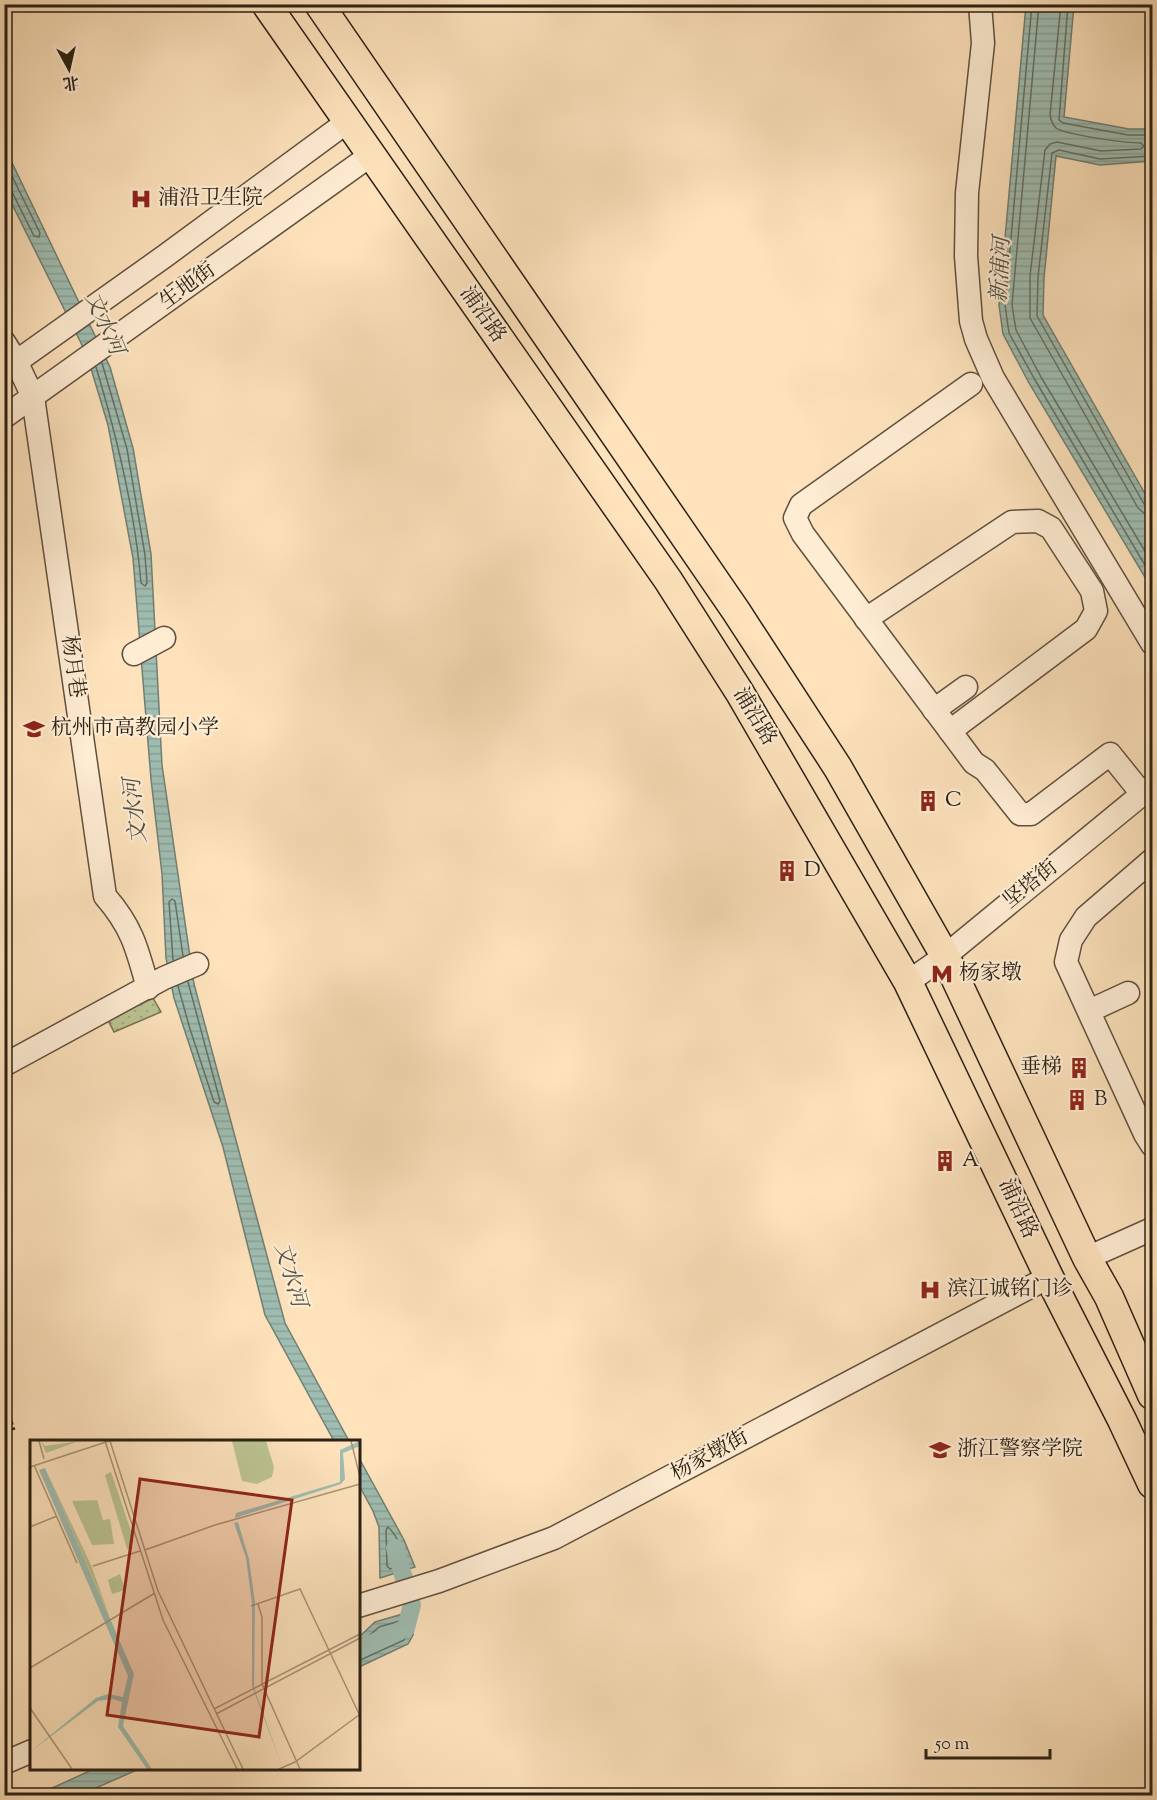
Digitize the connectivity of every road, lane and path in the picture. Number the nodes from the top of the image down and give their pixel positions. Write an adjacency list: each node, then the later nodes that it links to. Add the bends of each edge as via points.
1 (266, 4): 4 (main road, 浦沿路)
2 (319, 4): 19 (main road, 浦沿路, via 736,611 838,768)
3 (980, 4): 12 (street, via 983,43 965,221 968,302 976,339 993,378)
4 (347, 122): 5 (main road, 浦沿路); 6 (street, 生地街, via 45,341)
5 (371, 155): 8 (street, 生地街); 21 (main road, 浦沿路, via 668,580 740,693)
6 (8, 358): 8 (street, 杨月巷)
7 (971, 384): 10 (street, via 801,505 795,518)
8 (33, 397): 9 (street, 生地街); 22 (street, 杨月巷, via 105,896 122,915)
9 (4, 417)
10 (866, 619): 15 (street); 16 (street, via 1012,522 1038,521 1051,528 1092,591 1096,611 1086,629)
11 (164, 638): 13 (street)
12 (1152, 643)
13 (134, 654)
14 (966, 687): 15 (street)
15 (934, 710): 16 (street)
16 (950, 731): 17 (street, via 1020,814 1031,814 1110,754)
17 (1148, 790): 19 (street, 坚塔街)
18 (1152, 860): 24 (street, via 1086,917 1071,940 1066,962)
19 (945, 956): 21 (street, 坚塔街); 28 (main road, 浦沿路)
20 (197, 964): 22 (street)
21 (909, 982): 29 (main road, 浦沿路)
22 (156, 983): 25 (street)
23 (1128, 993): 24 (street)
24 (1089, 1011): 26 (street)
25 (4, 1065)
26 (1152, 1146)
27 (1152, 1228): 28 (street)
28 (1087, 1258): 30 (main road, 浦沿路, via 1109,1297)
29 (1049, 1277): 33 (main road, 浦沿路); 34 (street, 杨家墩街, via 554,1538)
30 (1152, 1395)
31 (4, 1400): 32 (path)
32 (14, 1430)
33 (1152, 1484)
34 (364, 1604)
35 (30, 1752): 36 (street)
36 (4, 1763)

